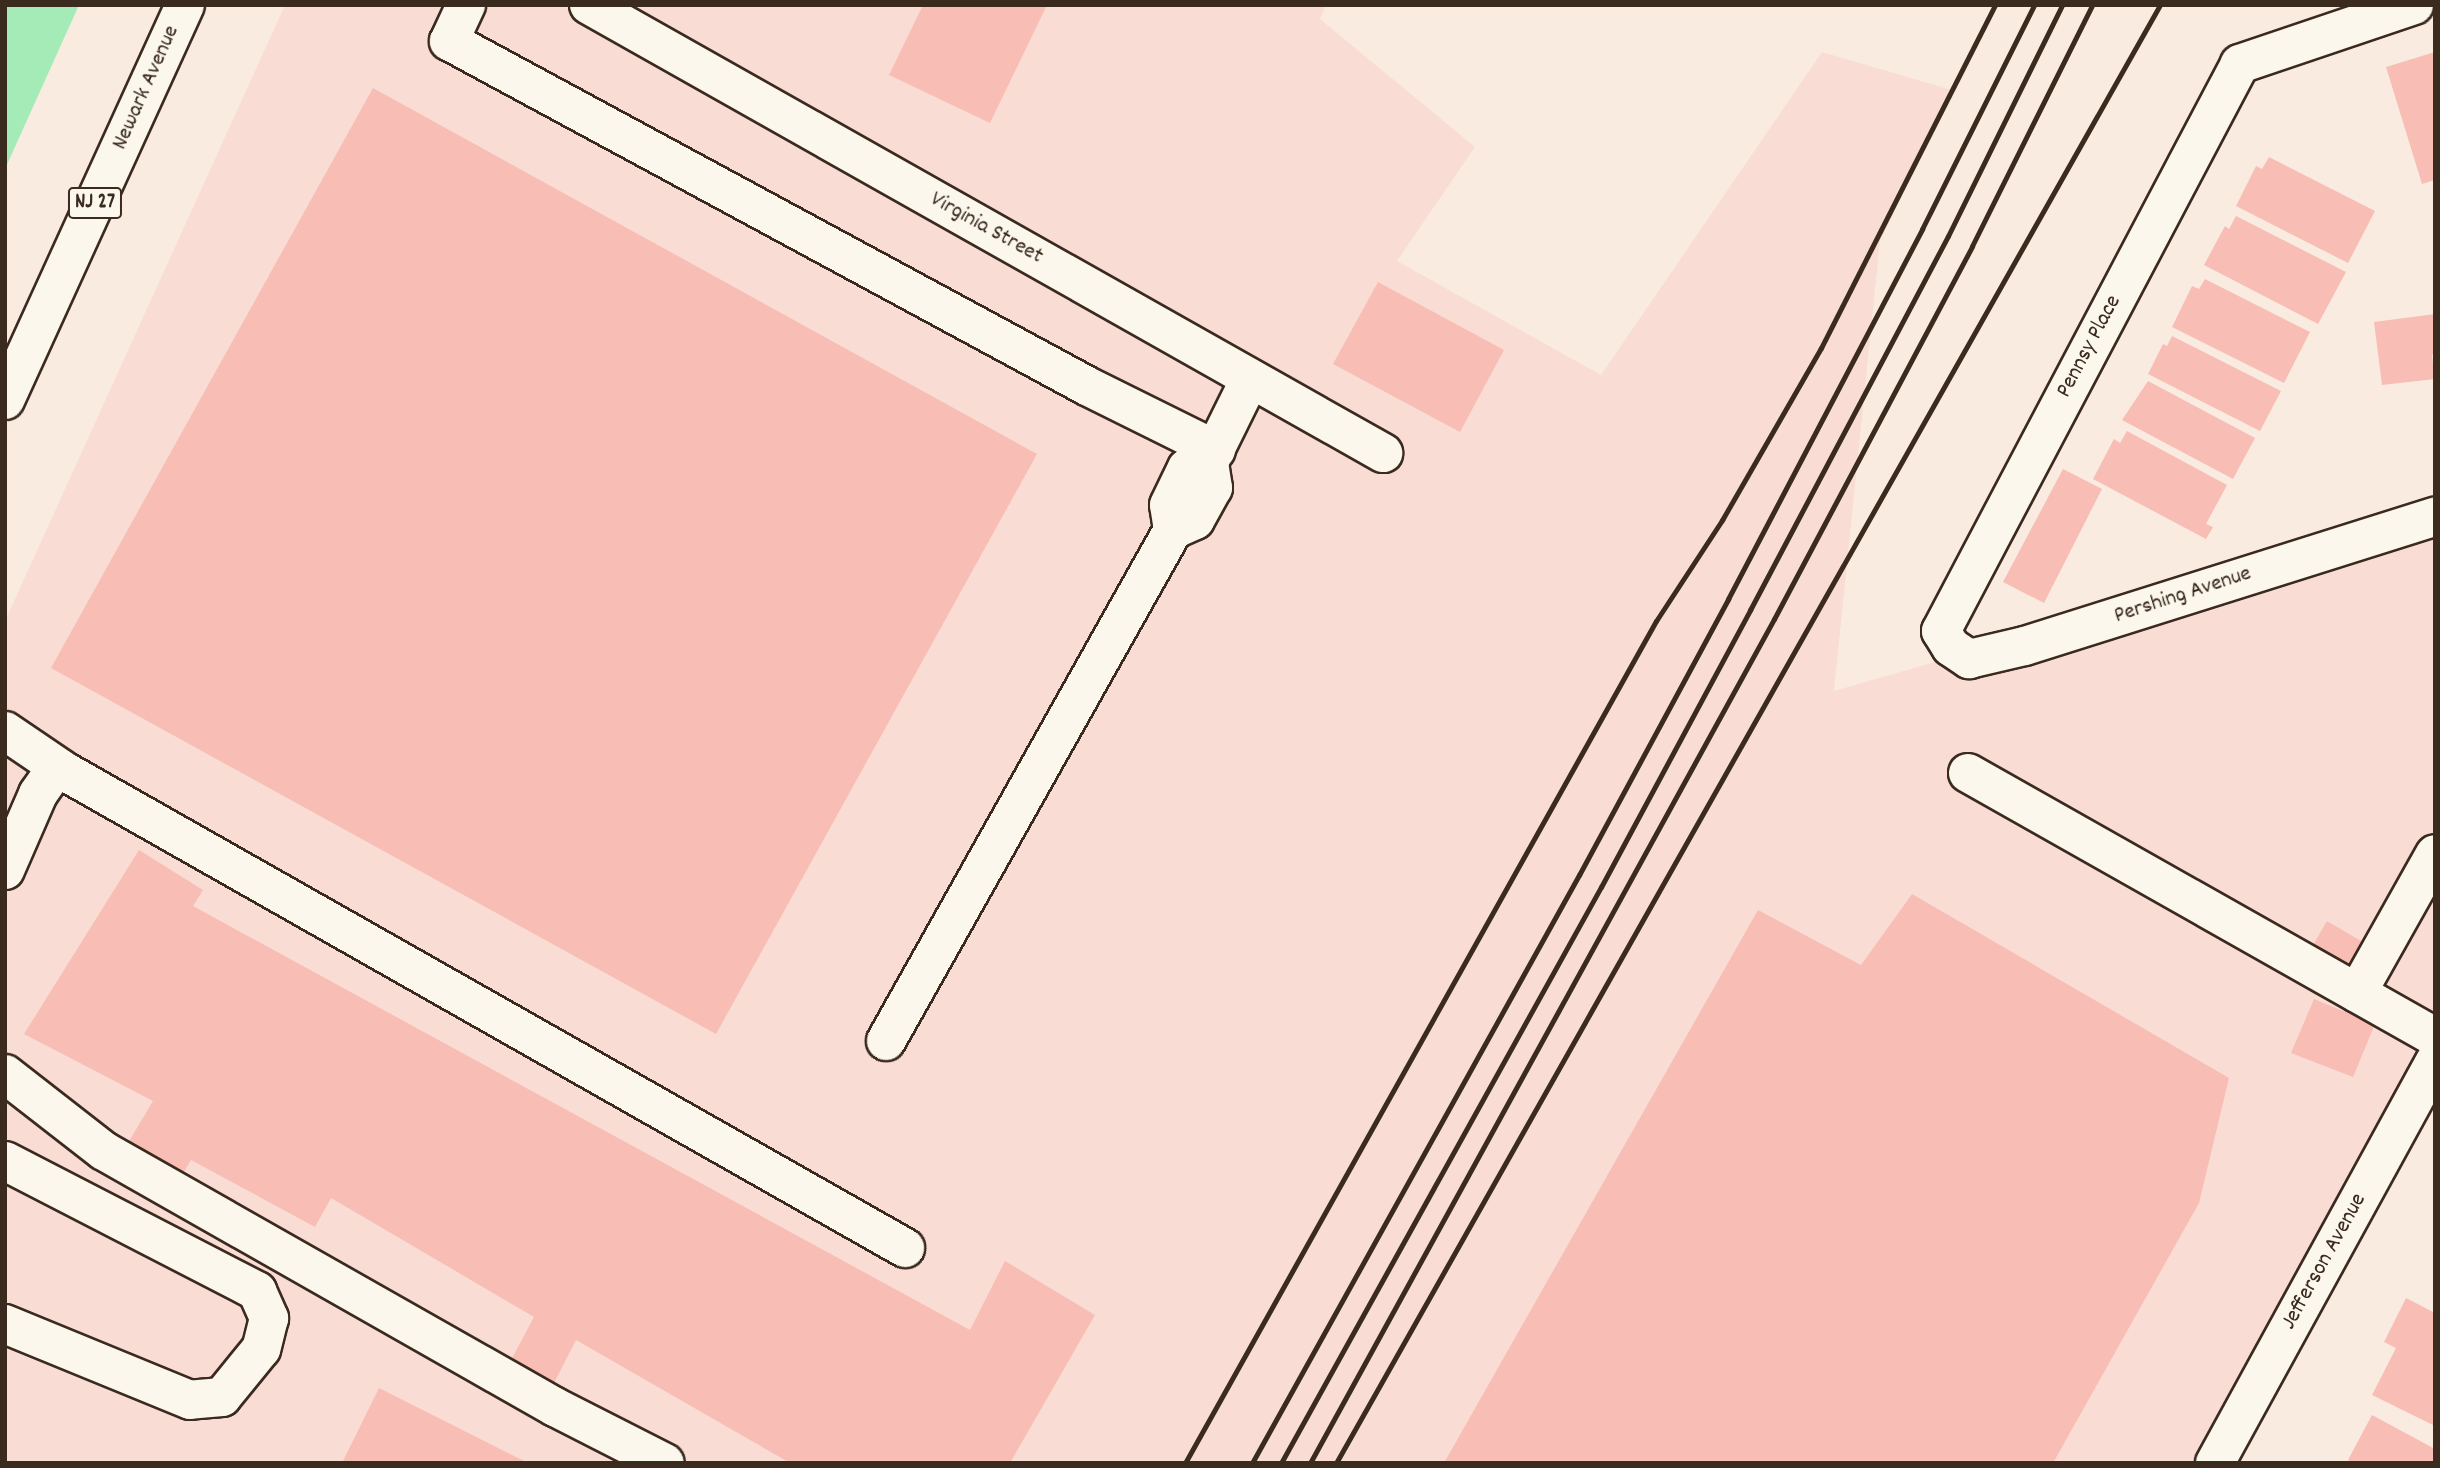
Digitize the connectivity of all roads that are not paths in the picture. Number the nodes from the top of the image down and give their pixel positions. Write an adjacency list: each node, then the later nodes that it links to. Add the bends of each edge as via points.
1 (185, 5): 6 (street, Newark Avenue / NJ 27)
2 (466, 5): 8 (street, via 449,41)
3 (589, 5): 5 (street, Virginia Street)
4 (2414, 5): 10 (street, Pennsy Place, via 2240,64)
5 (1250, 379): 7 (street, Virginia Street); 8 (street)
6 (5, 400)
7 (1383, 453)
8 (1212, 456): 18 (street, via 1213,488 1195,520 1173,530)
9 (2435, 517): 10 (street, Pershing Avenue, via 2025,646 1969,659 1951,648)
10 (1941, 631)
11 (5, 730): 12 (street)
12 (57, 767): 15 (street, via 38,794); 22 (street)
13 (1968, 774): 16 (street)
14 (2435, 854): 16 (street)
15 (5, 870)
16 (2357, 993): 17 (street)
17 (2435, 1037)
18 (886, 1041)
19 (2435, 1060): 25 (street, Jefferson Avenue)
20 (5, 1074): 24 (street, via 104,1151 555,1407)
21 (5, 1161): 23 (street, via 257,1291 269,1318 261,1349 222,1397 190,1400)
22 (905, 1248)
23 (5, 1324)
24 (665, 1463)
25 (2215, 1463)

